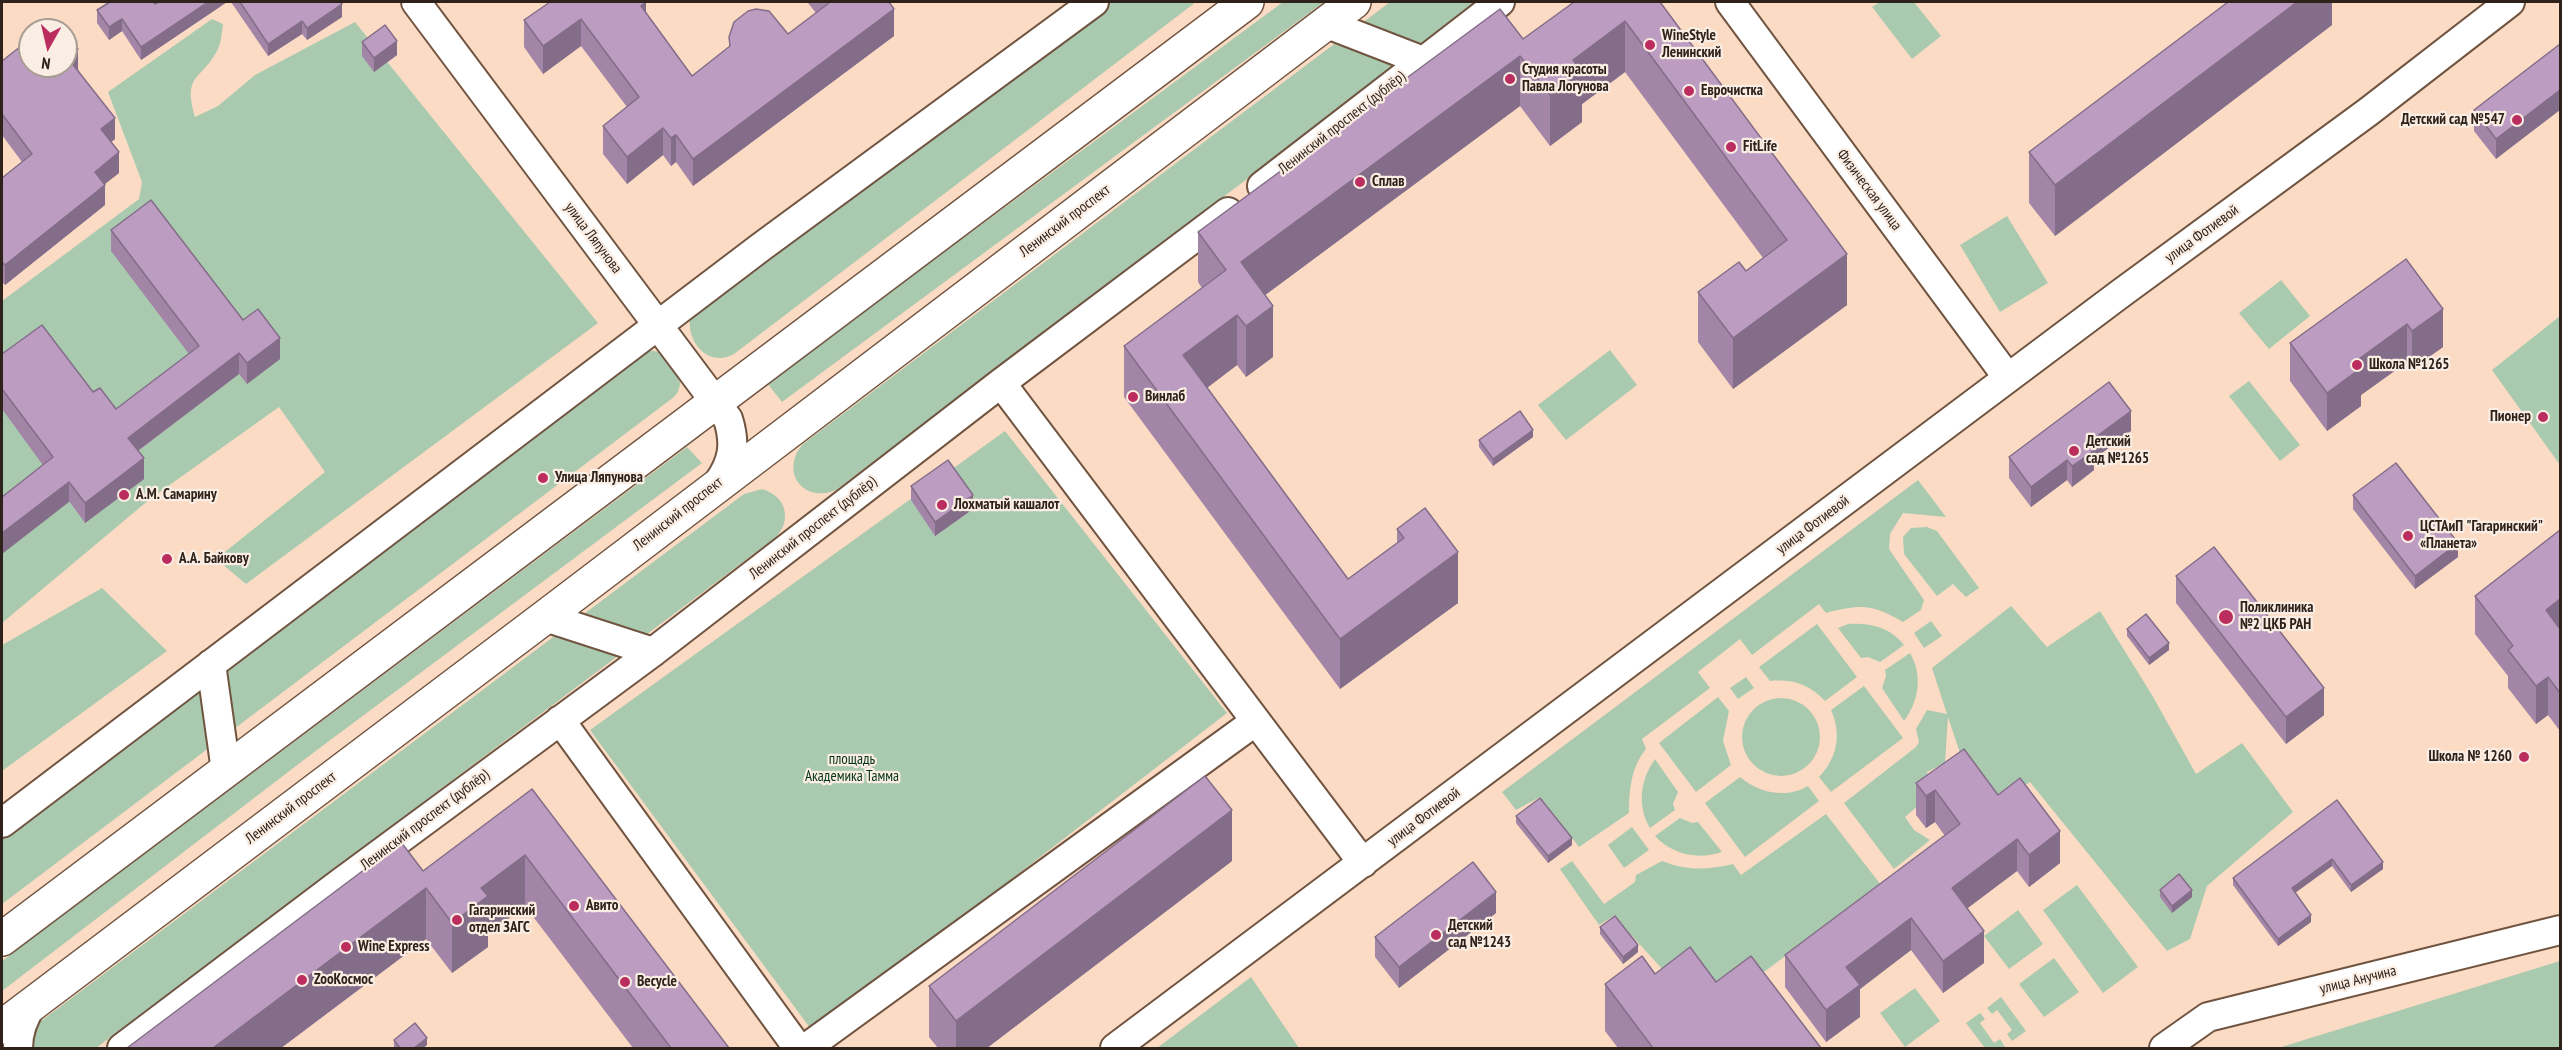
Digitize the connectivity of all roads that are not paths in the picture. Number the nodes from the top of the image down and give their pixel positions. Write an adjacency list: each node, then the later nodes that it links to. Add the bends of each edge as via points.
1 (416, 2): 10 (street, улица Ляпунова)
2 (1094, 2): 10 (street)
3 (1247, 2): 13 (main road)
4 (1354, 2): 8 (main road, Ленинский проспект)
5 (1500, 2): 9 (street, Ленинский проспект (дублёр))
6 (1730, 2): 11 (street, Физическая улица)
7 (2510, 2): 11 (street, улица Фотиевой)
8 (1325, 23): 9 (street); 14 (main road, Ленинский проспект)
9 (1423, 61): 12 (street, Ленинский проспект (дублёр))
10 (658, 325): 13 (street, улица Ляпунова); 17 (street)
11 (2008, 378): 22 (street, улица Фотиевой)
12 (1000, 383): 16 (street, Ленинский проспект (дублёр)); 19 (street)
13 (716, 403): 14 (street, улица Ляпунова, via 733,434 733,452); 20 (main road)
14 (718, 483): 15 (main road, Ленинский проспект)
15 (545, 617): 16 (street); 25 (main road, Ленинский проспект)
16 (652, 652): 18 (street, Ленинский проспект (дублёр))
17 (211, 664): 20 (street); 21 (street)
18 (560, 720): 28 (street, Ленинский проспект (дублёр)); 29 (street)
19 (1256, 721): 22 (street); 30 (street)
20 (226, 771): 23 (main road)
21 (2, 823)
22 (1362, 863): 31 (street, улица Фотиевой)
23 (9, 926)
24 (2560, 930): 32 (street, улица Анучина, via 2208,1017)
25 (33, 1003): 26 (main road, Ленинский проспект); 27 (street, via 23,1017)
26 (2, 1027)
27 (18, 1048)
28 (122, 1048)
29 (798, 1048)
30 (806, 1048)
31 (1116, 1048)
32 (2164, 1048)

